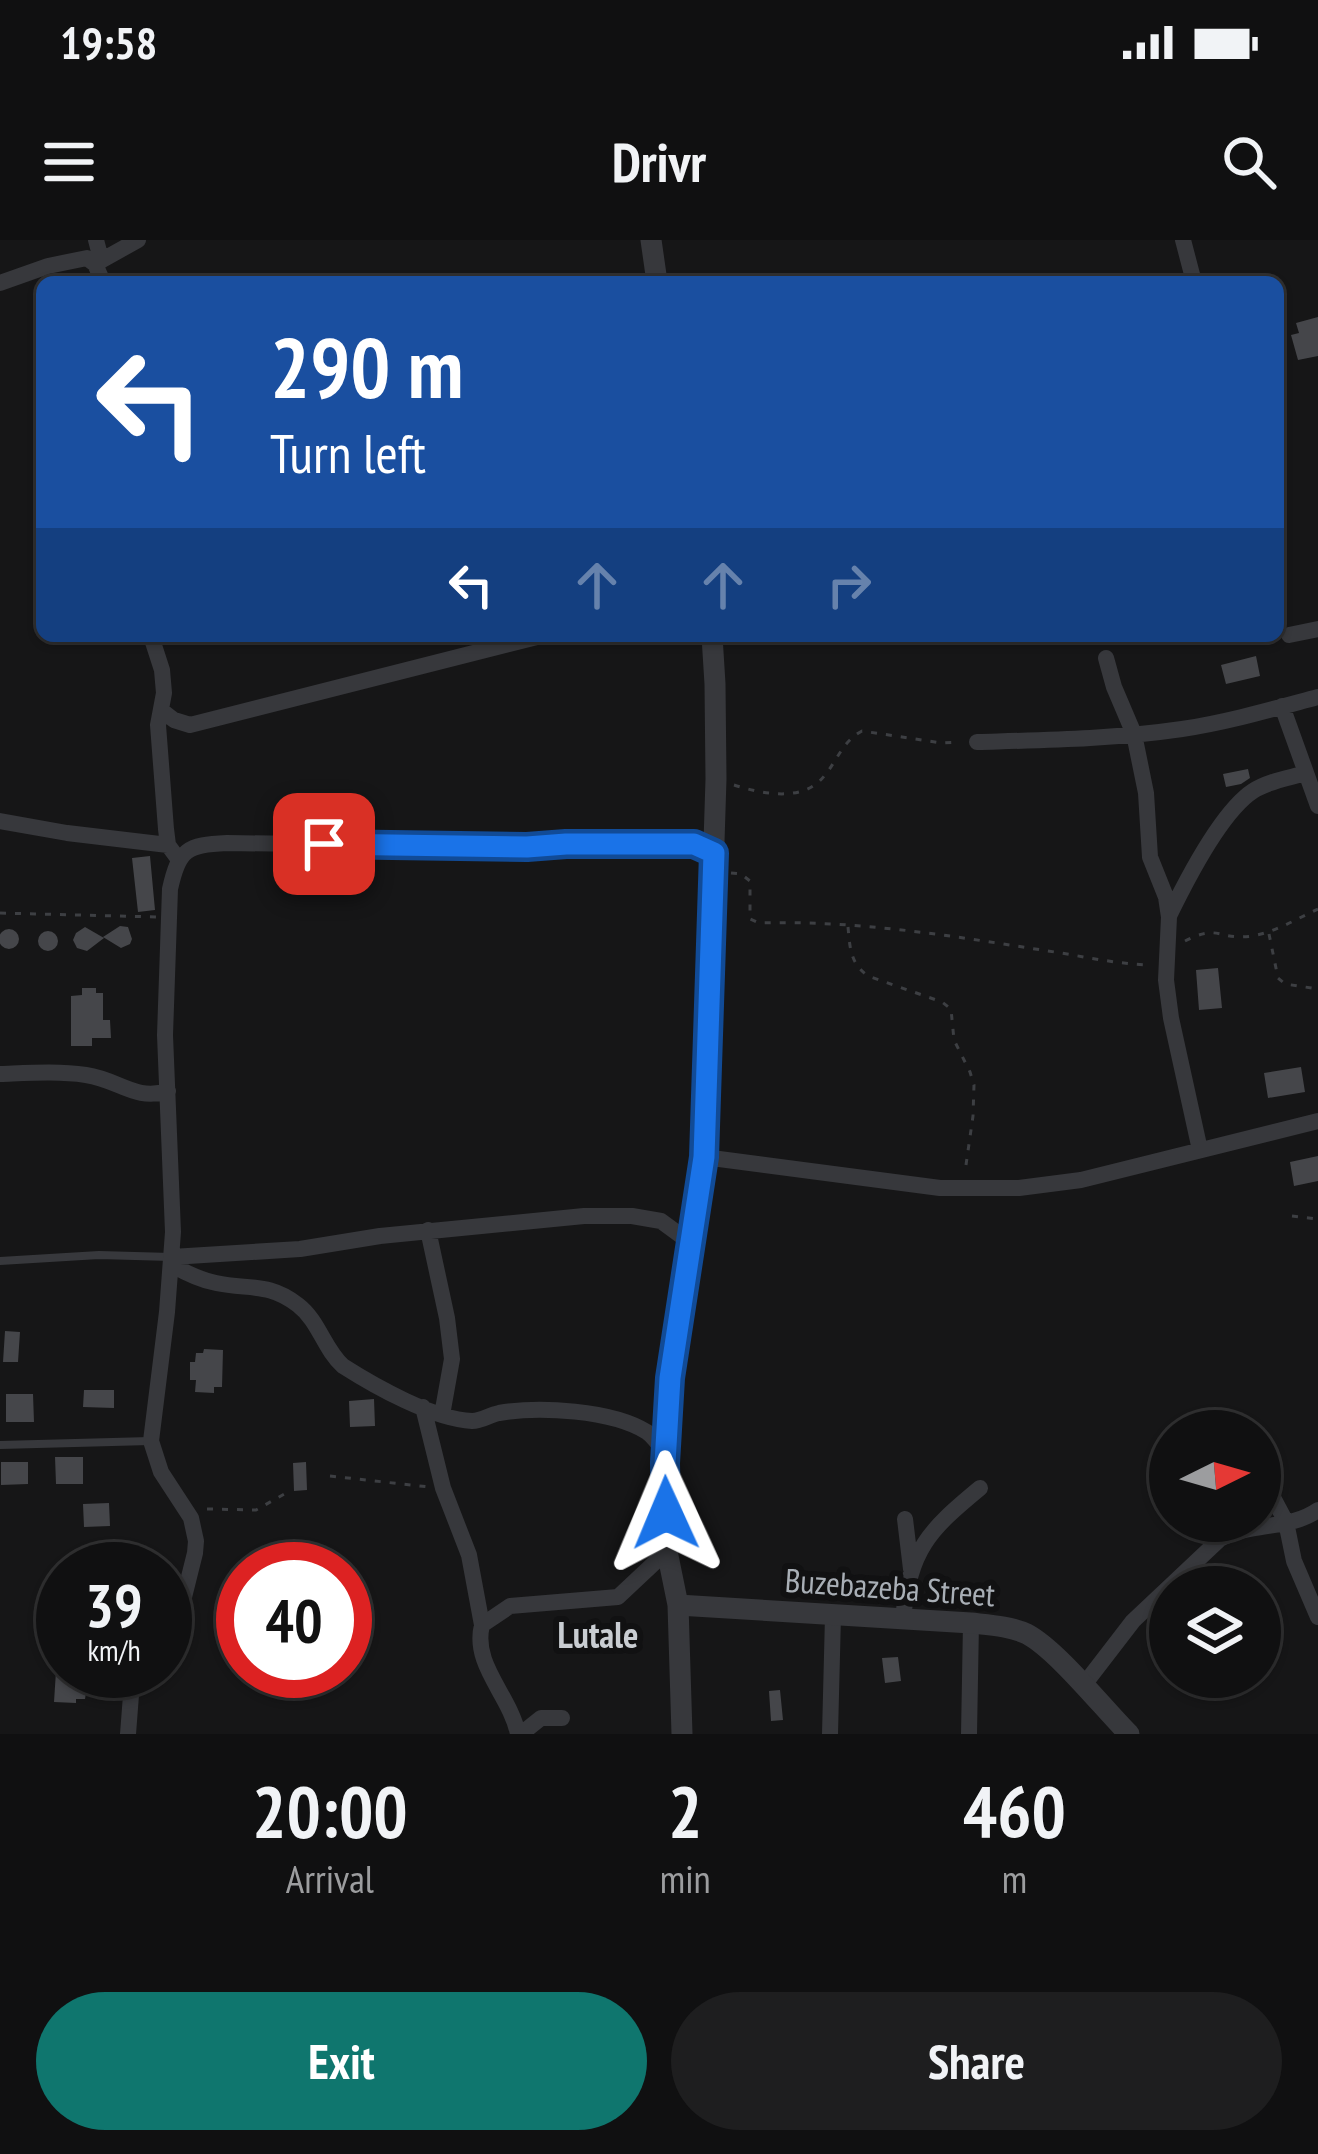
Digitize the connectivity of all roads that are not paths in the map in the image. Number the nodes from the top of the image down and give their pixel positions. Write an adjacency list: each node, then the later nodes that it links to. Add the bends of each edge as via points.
1 (96, 240): 5 (street)
2 (138, 240): 5 (street)
3 (651, 240): 7 (street)
4 (1183, 240): 8 (street)
5 (98, 261): 6 (street); 9 (street, via 76,259)
6 (102, 276)
7 (656, 276)
8 (1192, 276)
9 (0, 283)
10 (1318, 629): 11 (street)
11 (1289, 635)
12 (153, 642): 18 (street)
13 (519, 642): 18 (street, via 218,719 190,724)
14 (712, 642): 25 (street)
15 (1106, 658): 19 (street)
16 (1318, 697): 17 (street)
17 (1282, 706): 19 (street); 21 (street)
18 (161, 710): 24 (street)
19 (1134, 734): 20 (street); 26 (street, via 1150,856)
20 (977, 742)
21 (1306, 773): 22 (street); 26 (street, via 1251,792)
22 (1318, 806)
23 (0, 821): 24 (street)
24 (174, 852): 25 (street, via 226,843 694,844); 28 (street)
25 (714, 853): 31 (street)
26 (1169, 917): 30 (street, via 1171,1018)
27 (0, 1074): 28 (street, via 87,1075 142,1095)
28 (168, 1091): 35 (street)
29 (1318, 1121): 30 (street)
30 (1200, 1150): 31 (street, via 1081,1180 962,1189)
31 (704, 1157): 33 (street)
32 (428, 1230): 33 (street, via 632,1216 661,1221); 35 (street); 37 (street, via 452,1359)
33 (691, 1243): 40 (street)
34 (0, 1261): 35 (lane)
35 (172, 1261): 36 (street, via 209,1282 282,1294 306,1312 343,1366); 38 (street)
36 (423, 1407): 37 (street); 54 (street)
37 (442, 1414): 40 (street, via 478,1422 550,1410 606,1418 650,1433)
38 (152, 1441): 39 (lane); 47 (street, via 191,1519)
39 (0, 1445)
40 (665, 1453): 46 (street)
41 (980, 1488): 48 (street, via 945,1515)
42 (1318, 1510): 45 (street)
43 (1281, 1513): 45 (street)
44 (905, 1519): 48 (street)
45 (1286, 1522): 51 (street); 55 (street, via 1234,1531 1207,1549 1133,1622)
46 (668, 1551): 49 (street); 54 (street, via 618,1597 510,1606)
47 (192, 1564)
48 (911, 1570): 52 (street)
49 (678, 1606): 50 (street, Buzebazeba Street); 61 (street)
50 (833, 1616): 52 (street, Buzebazeba Street); 62 (street)
51 (1318, 1617)
52 (903, 1618): 53 (street, Buzebazeba Street)
53 (971, 1623): 55 (street, Buzebazeba Street, via 1025,1634); 63 (street)
54 (482, 1624): 60 (street, via 484,1665)
55 (1084, 1686): 58 (street, Buzebazeba Street)
56 (131, 1698): 59 (street)
57 (562, 1718): 60 (street, via 541,1718)
58 (1120, 1732)
59 (128, 1734)
60 (519, 1734)
61 (682, 1734)
62 (830, 1734)
63 (969, 1734)

